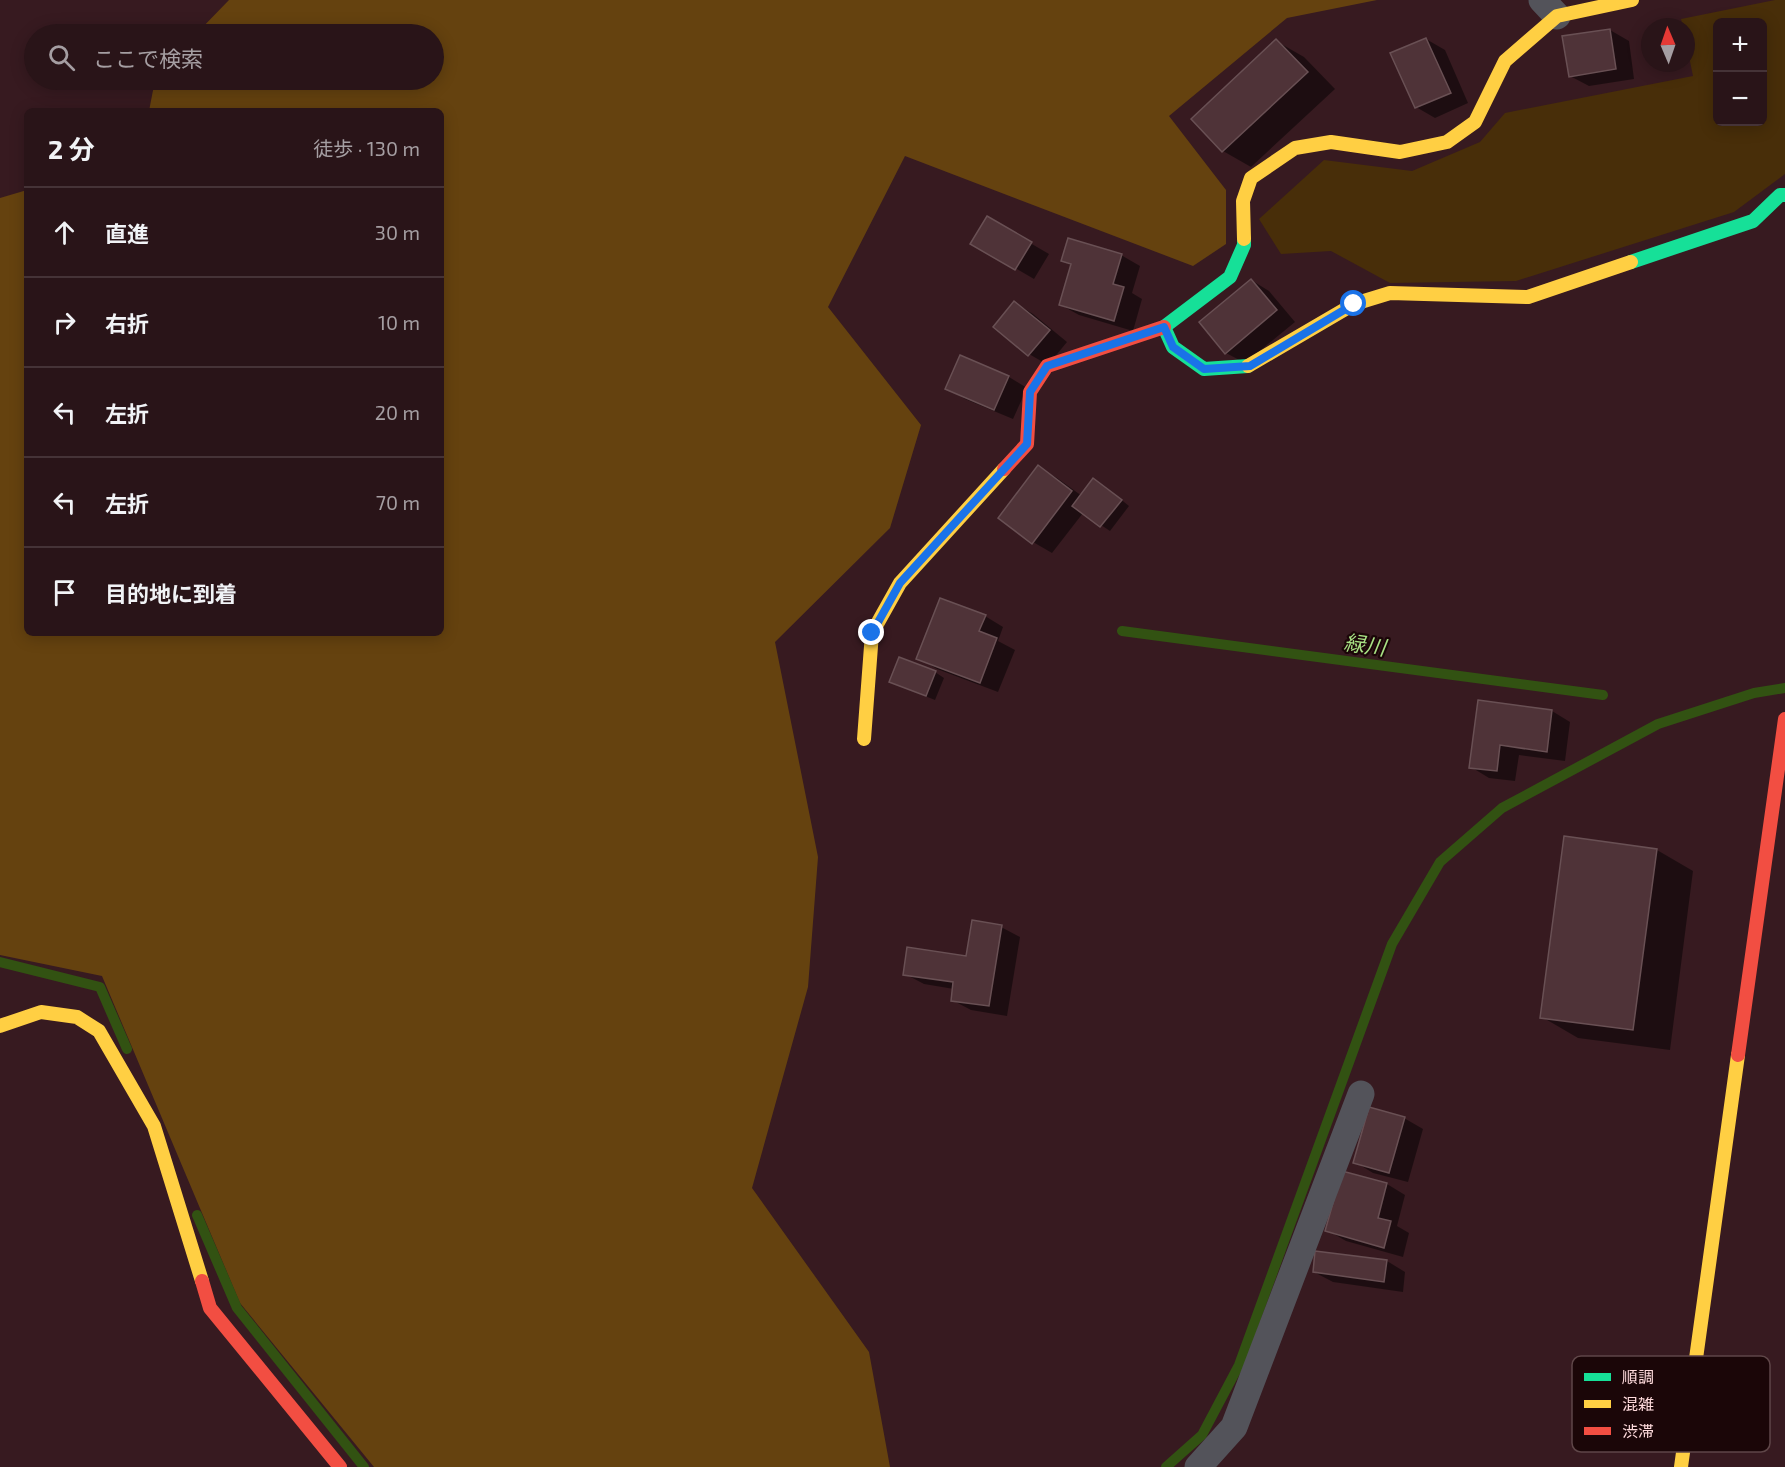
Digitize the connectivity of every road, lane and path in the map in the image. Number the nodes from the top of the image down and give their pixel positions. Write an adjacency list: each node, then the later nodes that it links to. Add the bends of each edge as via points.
1 (1632, 0): 2 (street)
2 (1549, 8): 4 (street, via 1505,61 1475,122 1447,142 1400,152 1331,142 1295,148 1251,178 1243,201 1244,244 1230,277)
3 (1785, 195): 4 (street, via 1780,195 1753,221 1528,297 1390,293 1354,304 1250,366 1204,369 1173,347)
4 (1164, 327): 6 (street, via 1047,366 1030,392 1027,444 900,583 872,633)
5 (1785, 719): 9 (street)
6 (864, 740)
7 (0, 1026): 11 (street, via 41,1012 77,1017 99,1031 154,1126 210,1308)
8 (1361, 1094): 12 (street, via 1234,1427)
9 (1696, 1356)
10 (1683, 1452): 13 (street)
11 (340, 1467)
12 (1198, 1467)
13 (1681, 1467)

